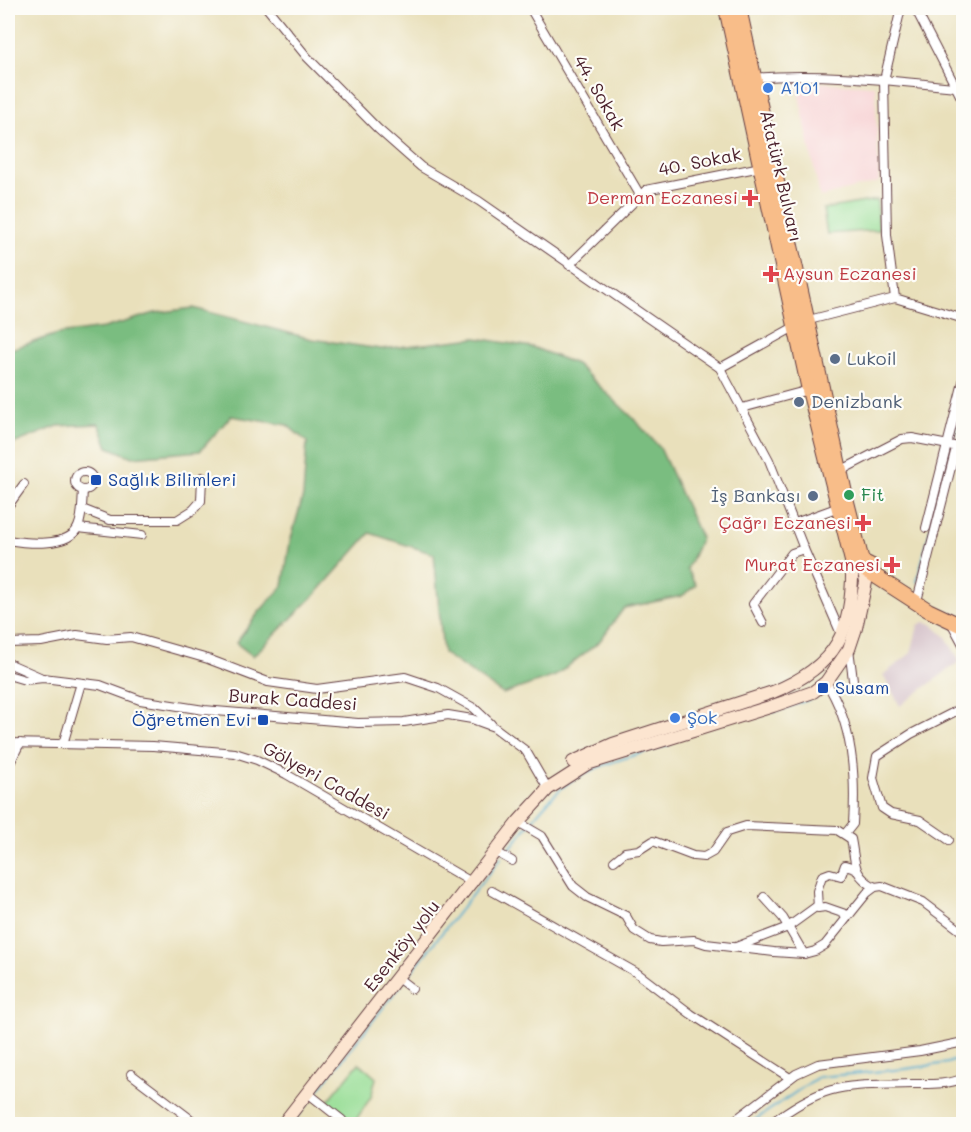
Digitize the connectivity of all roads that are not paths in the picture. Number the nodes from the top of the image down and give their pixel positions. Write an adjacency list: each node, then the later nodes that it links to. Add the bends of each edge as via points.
1 (267, 8): 13 (street, via 307,57 421,167 479,201)
2 (530, 8): 12 (street, 44. Sokak)
3 (726, 8): 7 (main road, Atatürk Bulvarı)
4 (739, 8): 7 (main road, Atatürk Bulvarı)
5 (901, 8): 8 (street)
6 (915, 8): 9 (street)
7 (747, 78): 8 (street, via 791,75); 11 (main road, Atatürk Bulvarı); 16 (main road, Atatürk Bulvarı)
8 (884, 80): 9 (street); 14 (street, via 887,235)
9 (959, 88): 10 (street)
10 (963, 103)
11 (761, 167): 12 (street, 40. Sokak, via 674,183); 16 (main road, Atatürk Bulvarı)
12 (640, 195): 13 (street, 40. Sokak)
13 (569, 265): 17 (street)
14 (895, 298): 15 (street); 16 (street)
15 (963, 319)
16 (801, 324): 17 (street); 19 (main road, Atatürk Bulvarı); 22 (main road, Atatürk Bulvarı)
17 (720, 368): 20 (street)
18 (963, 378): 21 (street)
19 (809, 390): 20 (street); 27 (main road, Atatürk Bulvarı)
20 (742, 408): 29 (street, via 770,460)
21 (954, 447): 22 (street, via 902,439); 31 (street); 36 (street)
22 (840, 471): 35 (main road, Atatürk Bulvarı)
23 (202, 477): 28 (street, via 201,501 177,520 110,520)
24 (24, 484): 26 (street)
25 (83, 490): 28 (street)
26 (8, 506)
27 (839, 507): 29 (street); 35 (main road, Atatürk Bulvarı)
28 (82, 509): 30 (street)
29 (795, 523): 34 (street)
30 (78, 528): 32 (street); 33 (street, via 70,536 46,543)
31 (926, 528)
32 (142, 535)
33 (8, 540)
34 (804, 549): 37 (street, via 792,554 753,604); 39 (street)
35 (861, 567): 36 (main road); 38 (main road); 39 (street); 42 (street, via 866,582 864,597)
36 (918, 597): 38 (main road)
37 (763, 623)
38 (959, 623): 41 (street)
39 (841, 634): 55 (street, via 824,664 799,681 585,756 555,776)
40 (8, 643): 50 (street, via 77,635 131,637 208,659 268,682 317,689 405,677 438,688 474,708)
41 (963, 646)
42 (849, 649): 46 (street); 47 (street)
43 (8, 663): 45 (street)
44 (8, 675): 45 (street, Burak Caddesi, via 25,680)
45 (43, 678): 48 (street, Burak Caddesi)
46 (853, 680)
47 (826, 682): 55 (street, via 813,692 774,706 587,764); 57 (street, via 838,706 853,759 853,824)
48 (81, 683): 50 (street, Burak Caddesi, via 100,685 140,700 204,710 358,723 404,722 448,715); 53 (street)
49 (963, 707): 58 (street, via 877,756 873,778 882,808 891,814 920,820)
50 (494, 727): 55 (street, Burak Caddesi, via 526,751)
51 (8, 743): 52 (street, Gölyeri Caddesi)
52 (20, 743): 53 (street, Gölyeri Caddesi); 54 (street)
53 (63, 744): 61 (street, Gölyeri Caddesi, via 205,750 257,760)
54 (8, 767)
55 (548, 789): 56 (street, Esenköy yolu)
56 (524, 826): 61 (street, Esenköy yolu, via 504,856); 69 (street, via 542,836 573,886 626,916 634,930 650,940 694,940)
57 (845, 834): 59 (street, via 837,830 746,826 727,832 713,852 704,857 653,841); 60 (street, via 851,839)
58 (949, 840)
59 (614, 861)
60 (855, 868): 62 (street, via 861,880); 65 (street, via 845,865 841,876 822,876)
61 (473, 883): 75 (street, Esenköy yolu, via 404,983)
62 (875, 887): 66 (street); 68 (street, via 892,888 923,902)
63 (492, 891): 73 (street, via 637,974)
64 (764, 897): 67 (street)
65 (817, 906): 66 (street); 67 (street)
66 (848, 915): 70 (street, via 825,945)
67 (788, 927): 69 (street); 70 (street)
68 (963, 933)
69 (736, 947): 70 (street)
70 (804, 954)
71 (963, 1042): 73 (street, via 827,1062)
72 (131, 1074): 76 (street)
73 (790, 1078): 79 (street)
74 (963, 1078): 80 (street, via 956,1082 833,1088 797,1103)
75 (312, 1096): 77 (street, Esenköy yolu); 78 (street)
76 (197, 1125)
77 (283, 1125)
78 (343, 1125)
79 (730, 1125)
80 (770, 1125)

